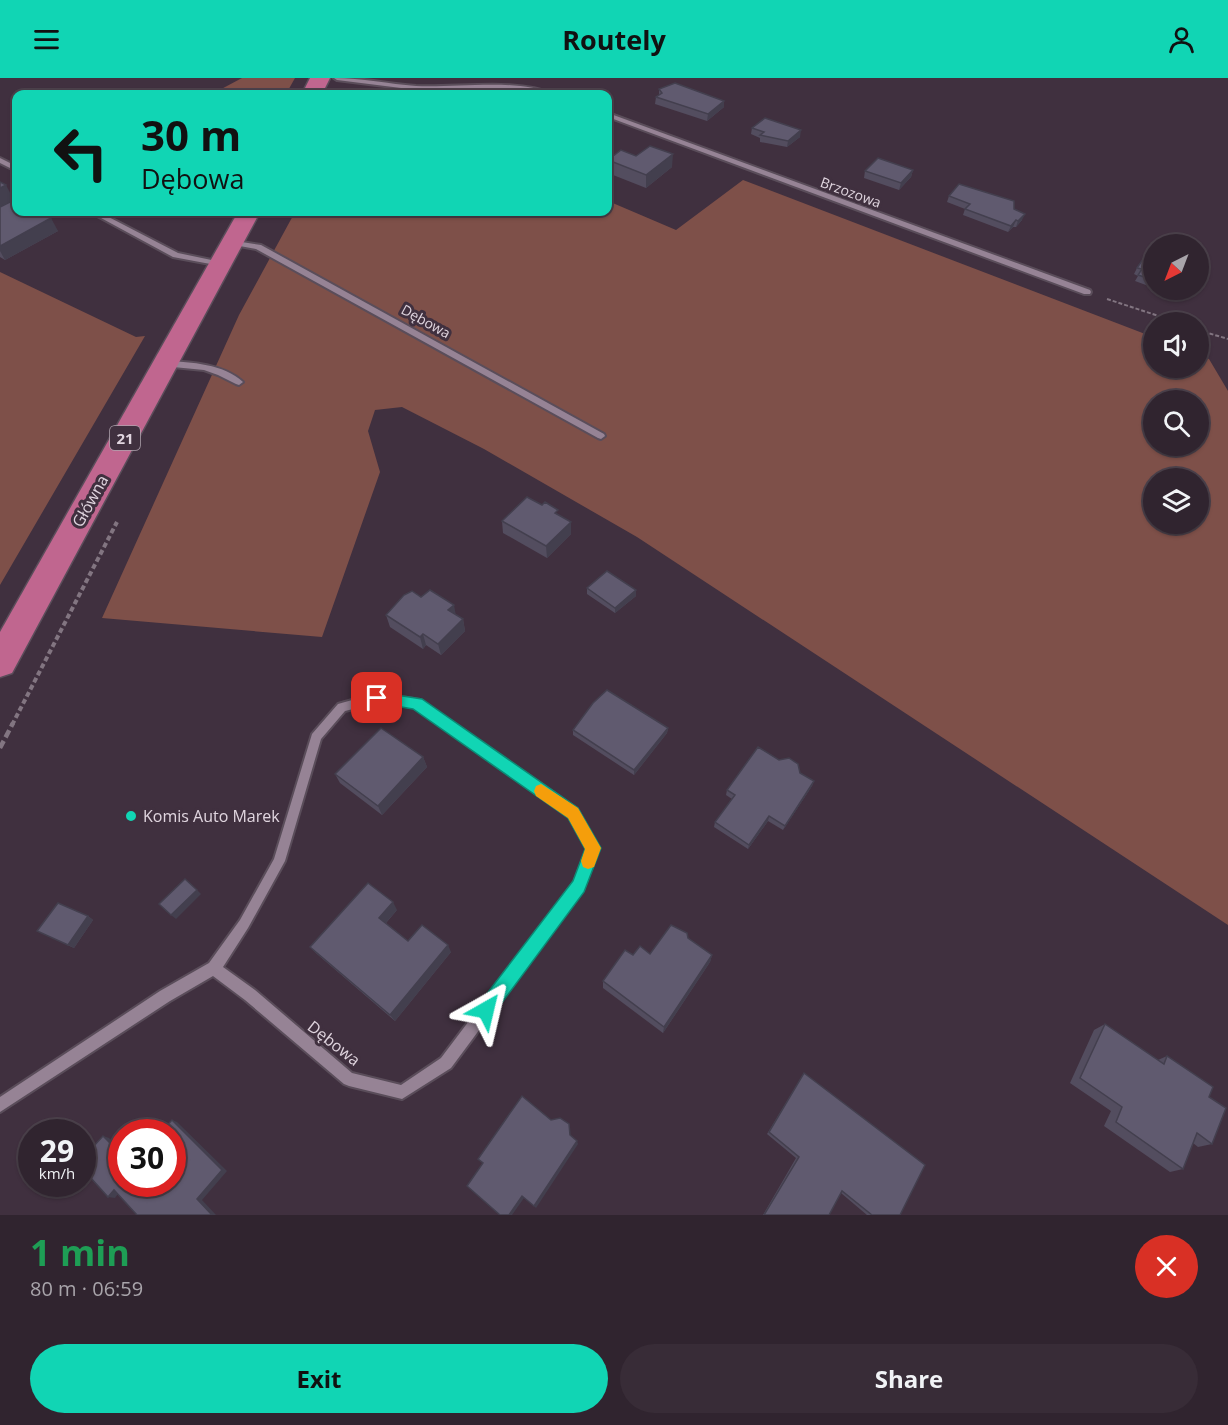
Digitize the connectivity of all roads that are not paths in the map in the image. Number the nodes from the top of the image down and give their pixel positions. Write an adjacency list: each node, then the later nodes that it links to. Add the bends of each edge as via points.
1 (337, 78): 2 (street, via 417,88 518,86)
2 (534, 90)
3 (612, 117): 7 (street, Brzozowa)
4 (102, 216): 6 (street, Dębowa, via 176,255)
5 (247, 216): 6 (main road, Główna / 21)
6 (227, 253): 8 (main road, Główna / 21); 10 (street, Dębowa, via 258,247)
7 (1087, 292)
8 (165, 364): 9 (street, via 217,369); 11 (main road, Główna / 21)
9 (239, 382)
10 (600, 436)
11 (0, 663)
12 (214, 968): 12 (street, Dębowa, via 279,861 316,737 342,707 377,698 417,703 573,813 593,848 579,886 446,1063 402,1092 349,1079); 13 (street, Dębowa)
13 (0, 1105)

